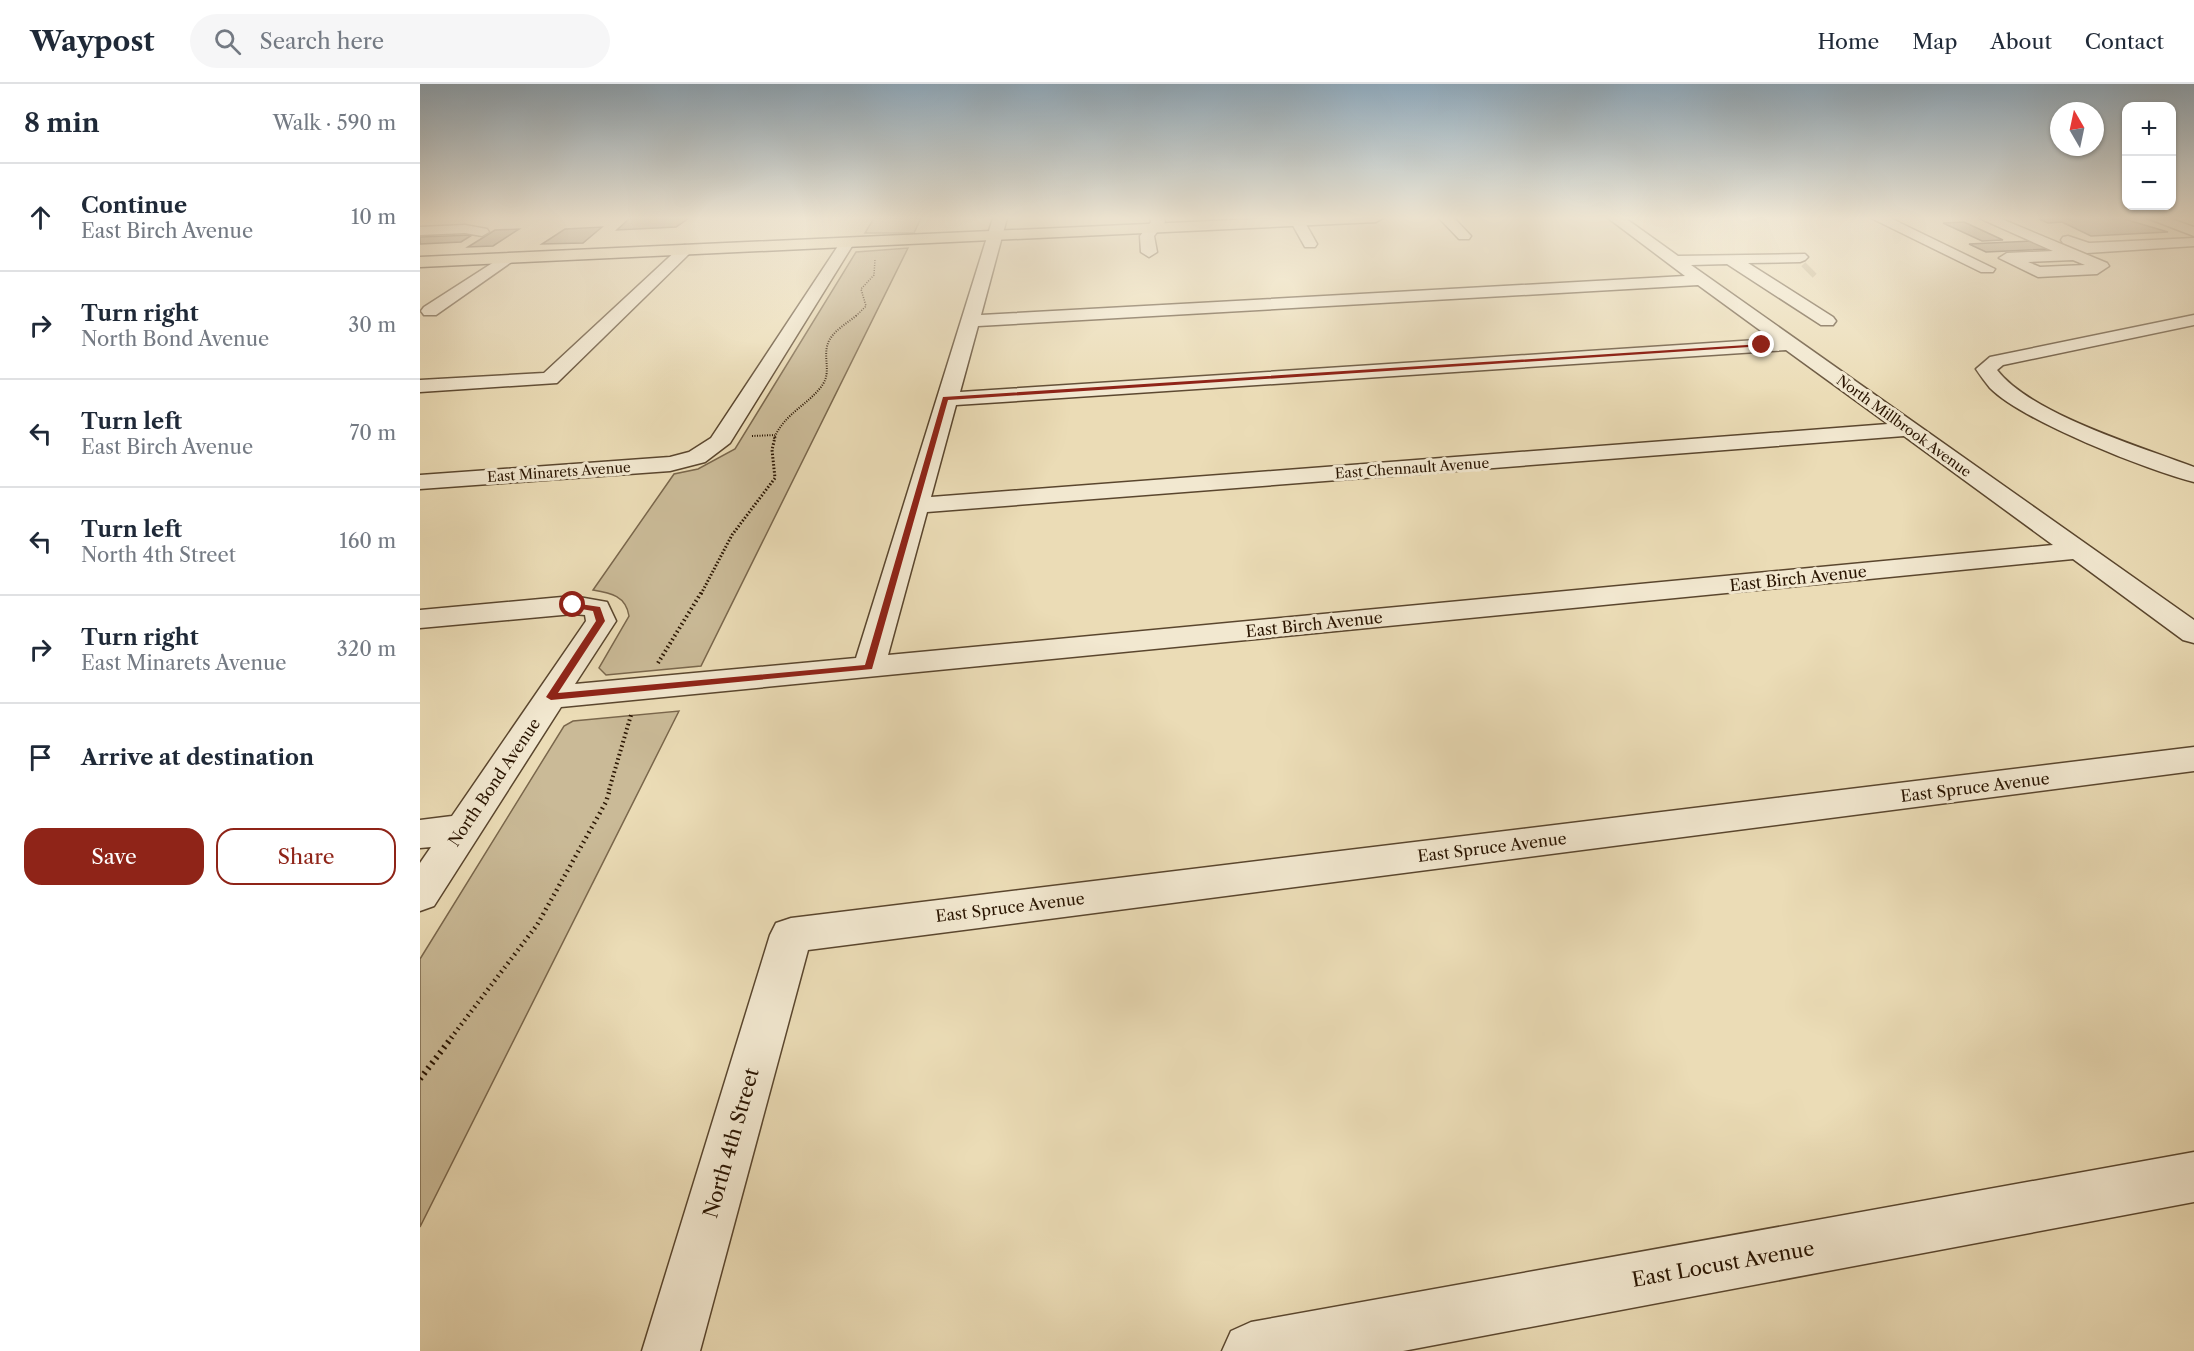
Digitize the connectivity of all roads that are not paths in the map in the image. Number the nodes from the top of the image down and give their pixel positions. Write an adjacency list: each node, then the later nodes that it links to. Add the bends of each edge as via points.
1 (480, 277): 10 (street)
2 (657, 277): 15 (street, via 550,379)
3 (825, 277): 19 (street, East Minarets Avenue, via 719,443 697,457 670,464)
4 (982, 277): 12 (street)
5 (1698, 277): 9 (street, North Millbrook Avenue)
6 (1759, 277): 8 (street)
7 (1790, 278): 8 (street)
8 (1762, 279): 13 (street)
9 (1702, 280): 12 (street); 14 (street, North Millbrook Avenue)
10 (430, 311)
11 (2194, 320): 18 (street, via 1997,361 1986,369 1990,379 2038,410)
12 (968, 321): 16 (street)
13 (1827, 321)
14 (1789, 344): 16 (street); 17 (street, North Millbrook Avenue)
15 (420, 386)
16 (945, 399): 20 (street)
17 (1909, 429): 20 (street, East Chennault Avenue); 21 (street, North Millbrook Avenue)
18 (2194, 475)
19 (420, 482)
20 (914, 506): 24 (street)
21 (2077, 551): 23 (street, North Millbrook Avenue); 24 (street, East Birch Avenue)
22 (420, 619): 25 (street, North Bond Avenue, via 573,605 597,608 601,621)
23 (2194, 634)
24 (869, 667): 25 (street, East Birch Avenue)
25 (551, 697): 27 (street, North Bond Avenue)
26 (2187, 767): 30 (street, East Spruce Avenue)
27 (463, 829): 28 (street); 29 (street, North Bond Avenue)
28 (420, 834)
29 (420, 895)
30 (791, 935): 32 (street, North 4th Street)
31 (2194, 1178): 33 (street, East Locust Avenue)
32 (671, 1351)
33 (1251, 1351)

